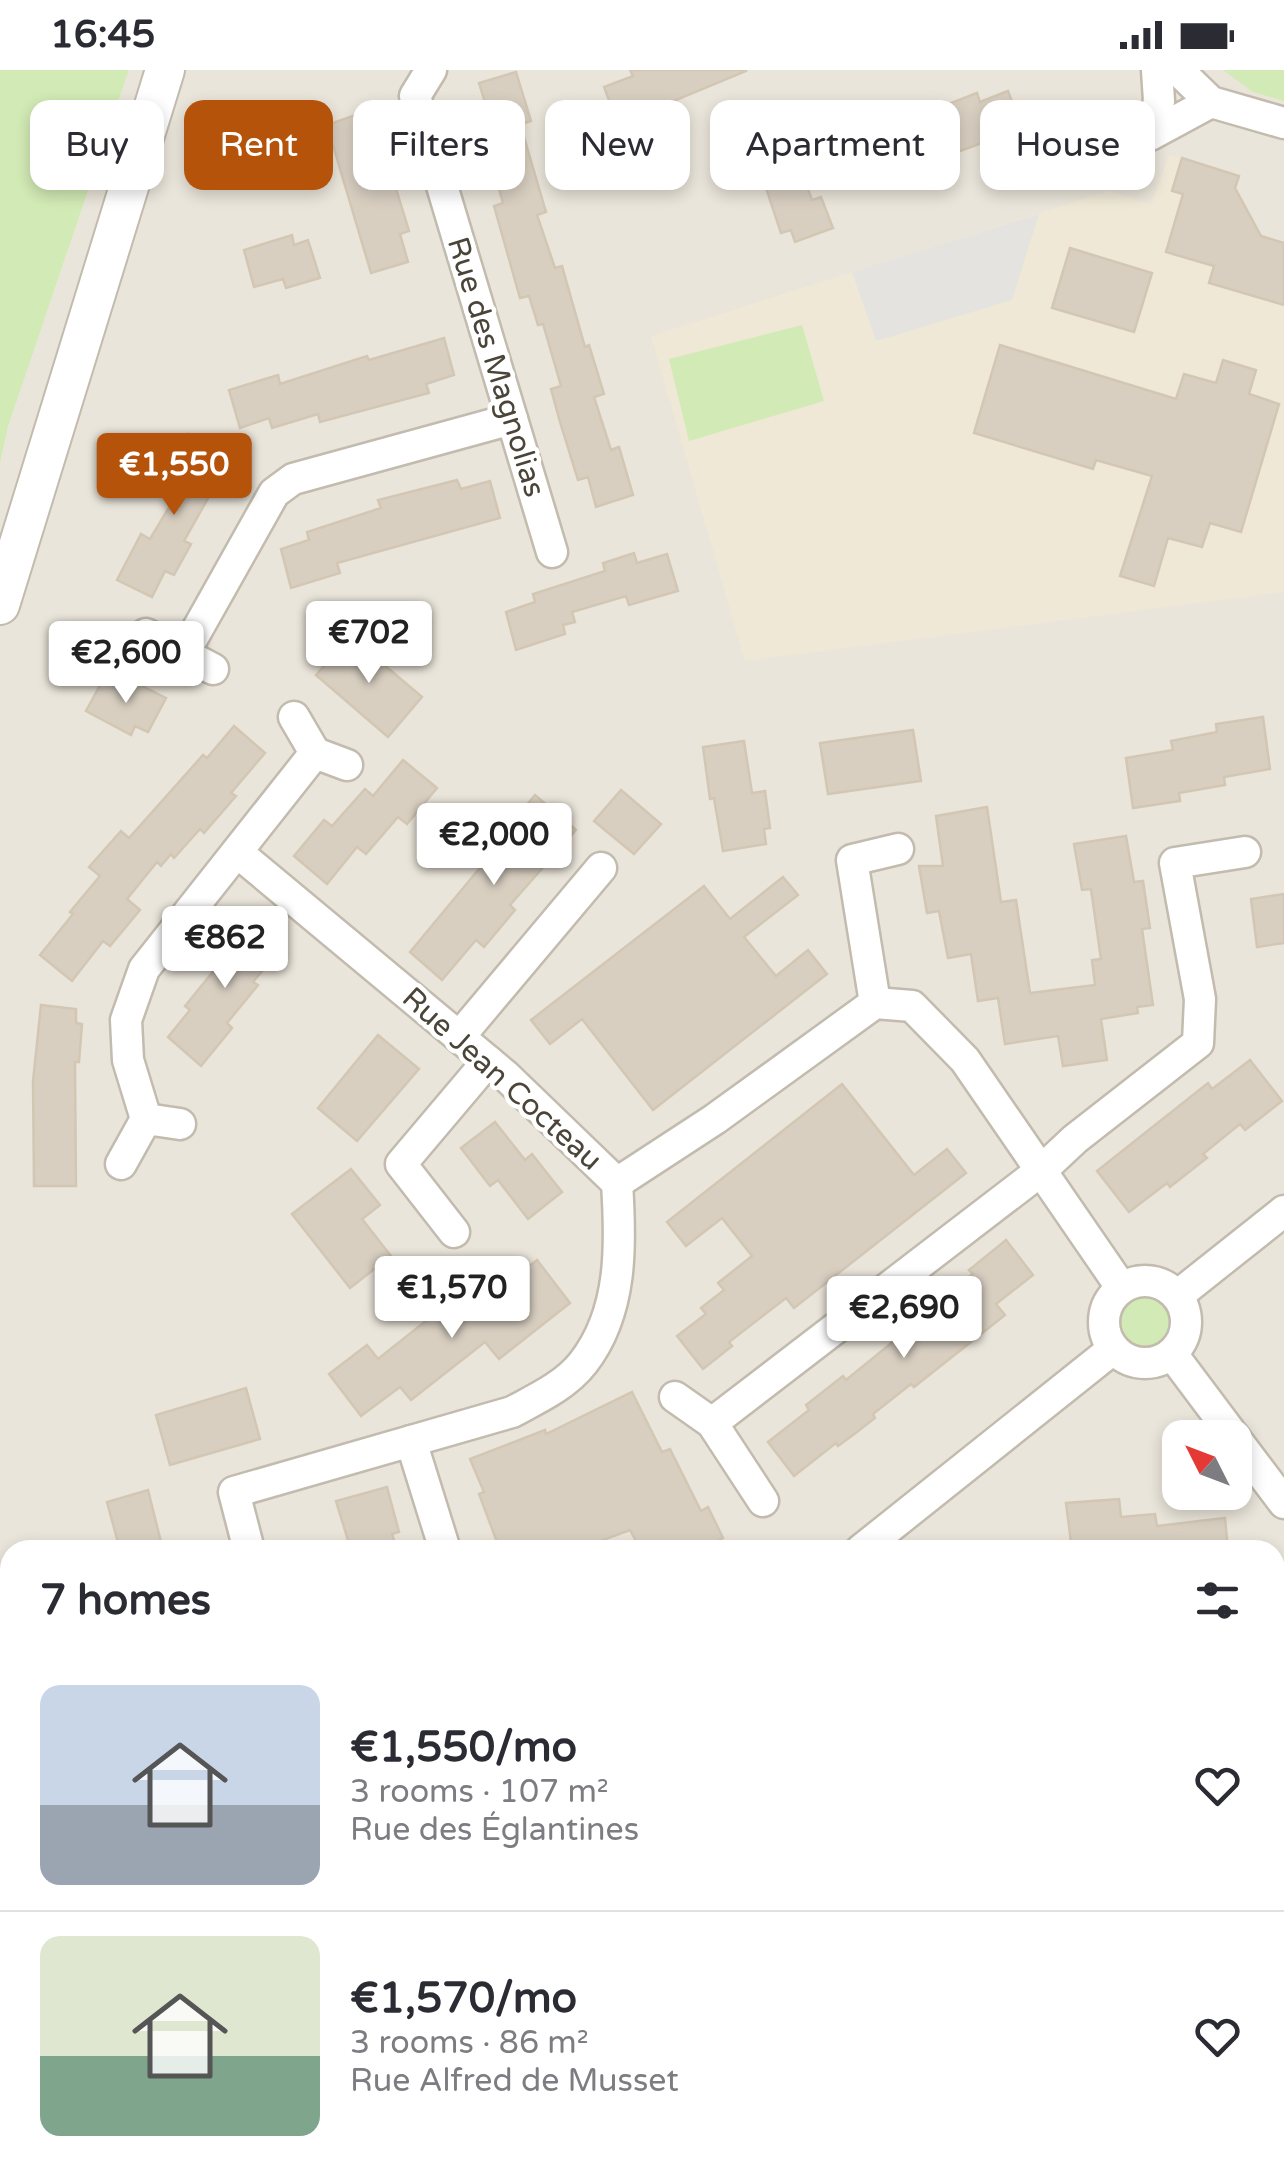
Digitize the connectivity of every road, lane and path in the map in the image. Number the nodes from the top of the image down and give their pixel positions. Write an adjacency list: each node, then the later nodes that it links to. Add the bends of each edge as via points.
1 (165, 70): 9 (street)
2 (431, 70): 7 (street, Rue des Magnolias, via 416,96)
3 (1157, 70): 5 (street, via 1150,135)
4 (1178, 70): 5 (street)
5 (1212, 102): 6 (street)
6 (1284, 123)
7 (512, 419): 8 (street, Rue des Magnolias); 11 (street, via 293,479 274,493)
8 (552, 552)
9 (0, 605)
10 (146, 634): 11 (street)
11 (183, 654): 12 (street)
12 (213, 669)
13 (294, 716): 14 (street)
14 (315, 753): 15 (street); 17 (street)
15 (347, 765)
16 (898, 849): 20 (street, via 852,860)
17 (237, 852): 21 (street, Rue Jean Cocteau); 23 (street, via 144,969 126,1020 128,1060)
18 (1245, 852): 26 (street, via 1175,863 1200,999 1198,1043)
19 (601, 868): 21 (street)
20 (875, 1003): 26 (street, via 912,1006 966,1060); 27 (street, Rue Jean Cocteau)
21 (459, 1037): 22 (street, Rue Jean Cocteau)
22 (488, 1061): 27 (street, Rue Jean Cocteau); 29 (street, via 400,1164)
23 (146, 1119): 24 (street); 25 (street)
24 (180, 1124)
25 (122, 1164)
26 (1043, 1169): 30 (street); 36 (street)
27 (618, 1183): 37 (street, via 621,1249 608,1318 582,1364 512,1412)
28 (1284, 1211): 31 (street)
29 (454, 1232)
30 (1121, 1287): 31 (street, via 1145,1280); 32 (street, via 1103,1316)
31 (1177, 1296): 33 (street, via 1185,1332)
32 (1113, 1349): 33 (street, via 1135,1362); 43 (street)
33 (1172, 1354): 35 (street)
34 (674, 1398): 36 (street)
35 (1222, 1420)
36 (712, 1422): 39 (street)
37 (411, 1442): 41 (street, via 234,1492); 42 (street)
38 (1252, 1460): 40 (street)
39 (763, 1501)
40 (1284, 1502)
41 (246, 1540)
42 (442, 1540)
43 (874, 1540)

